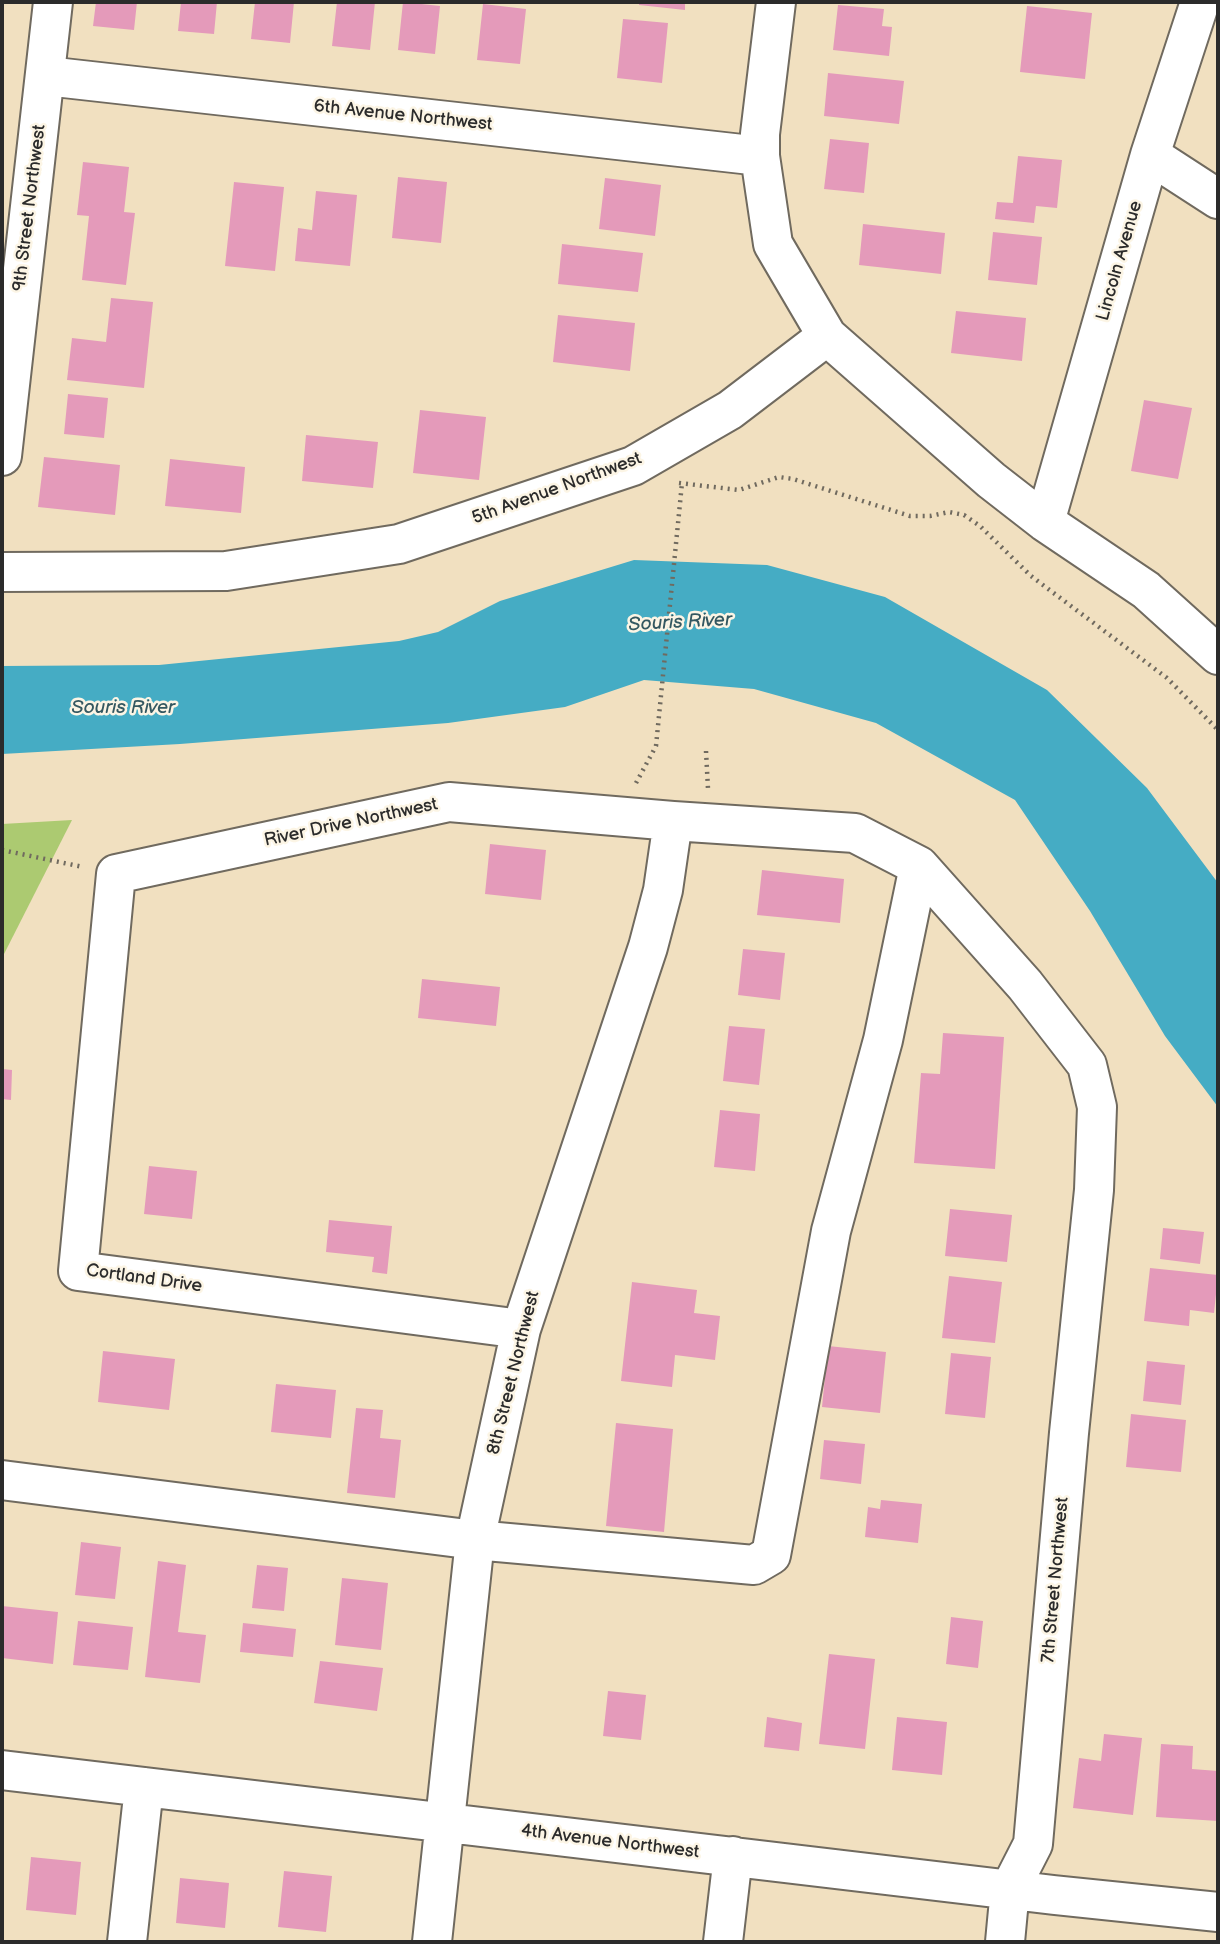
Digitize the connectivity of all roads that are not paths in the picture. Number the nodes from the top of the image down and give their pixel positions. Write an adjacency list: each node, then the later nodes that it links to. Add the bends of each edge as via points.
1 (53, 2): 4 (street, 9th Street Northwest)
2 (776, 2): 6 (street)
3 (1200, 2): 5 (street, Lincoln Avenue)
4 (46, 76): 6 (street, 6th Avenue Northwest); 9 (street, 9th Street Northwest)
5 (1150, 155): 7 (street); 10 (street, Lincoln Avenue)
6 (760, 156): 8 (street, via 772,244)
7 (1218, 199)
8 (827, 335): 10 (street); 11 (street, 5th Avenue Northwest, via 730,410 632,466 399,544 226,571)
9 (2, 456)
10 (1045, 522): 12 (street, via 1146,590)
11 (2, 572)
12 (1218, 654)
13 (673, 821): 14 (street, River Drive Northwest, via 855,832); 15 (street, River Drive Northwest, via 449,802); 16 (street, 8th Street Northwest, via 663,890 648,947)
14 (919, 866): 18 (street, via 883,1040 831,1231 771,1555 754,1565); 23 (street, 7th Street Northwest, via 1025,985 1087,1066 1097,1107 1092,1213 1033,1844)
15 (116, 874): 16 (street, Cortland Drive, via 78,1271)
16 (521, 1329): 18 (street, 8th Street Northwest)
17 (2, 1479): 18 (street)
18 (475, 1540): 21 (street, 8th Street Northwest)
19 (2, 1770): 20 (street, 4th Avenue Northwest)
20 (144, 1787): 21 (street, 4th Avenue Northwest); 25 (street)
21 (446, 1823): 22 (street, 4th Avenue Northwest); 26 (street, 8th Street Northwest)
22 (733, 1856): 23 (street, 4th Avenue Northwest); 27 (street)
23 (1010, 1889): 24 (street, 4th Avenue Northwest); 28 (street, 7th Street Northwest)
24 (1218, 1912)
25 (127, 1942)
26 (432, 1942)
27 (723, 1942)
28 (1005, 1942)

